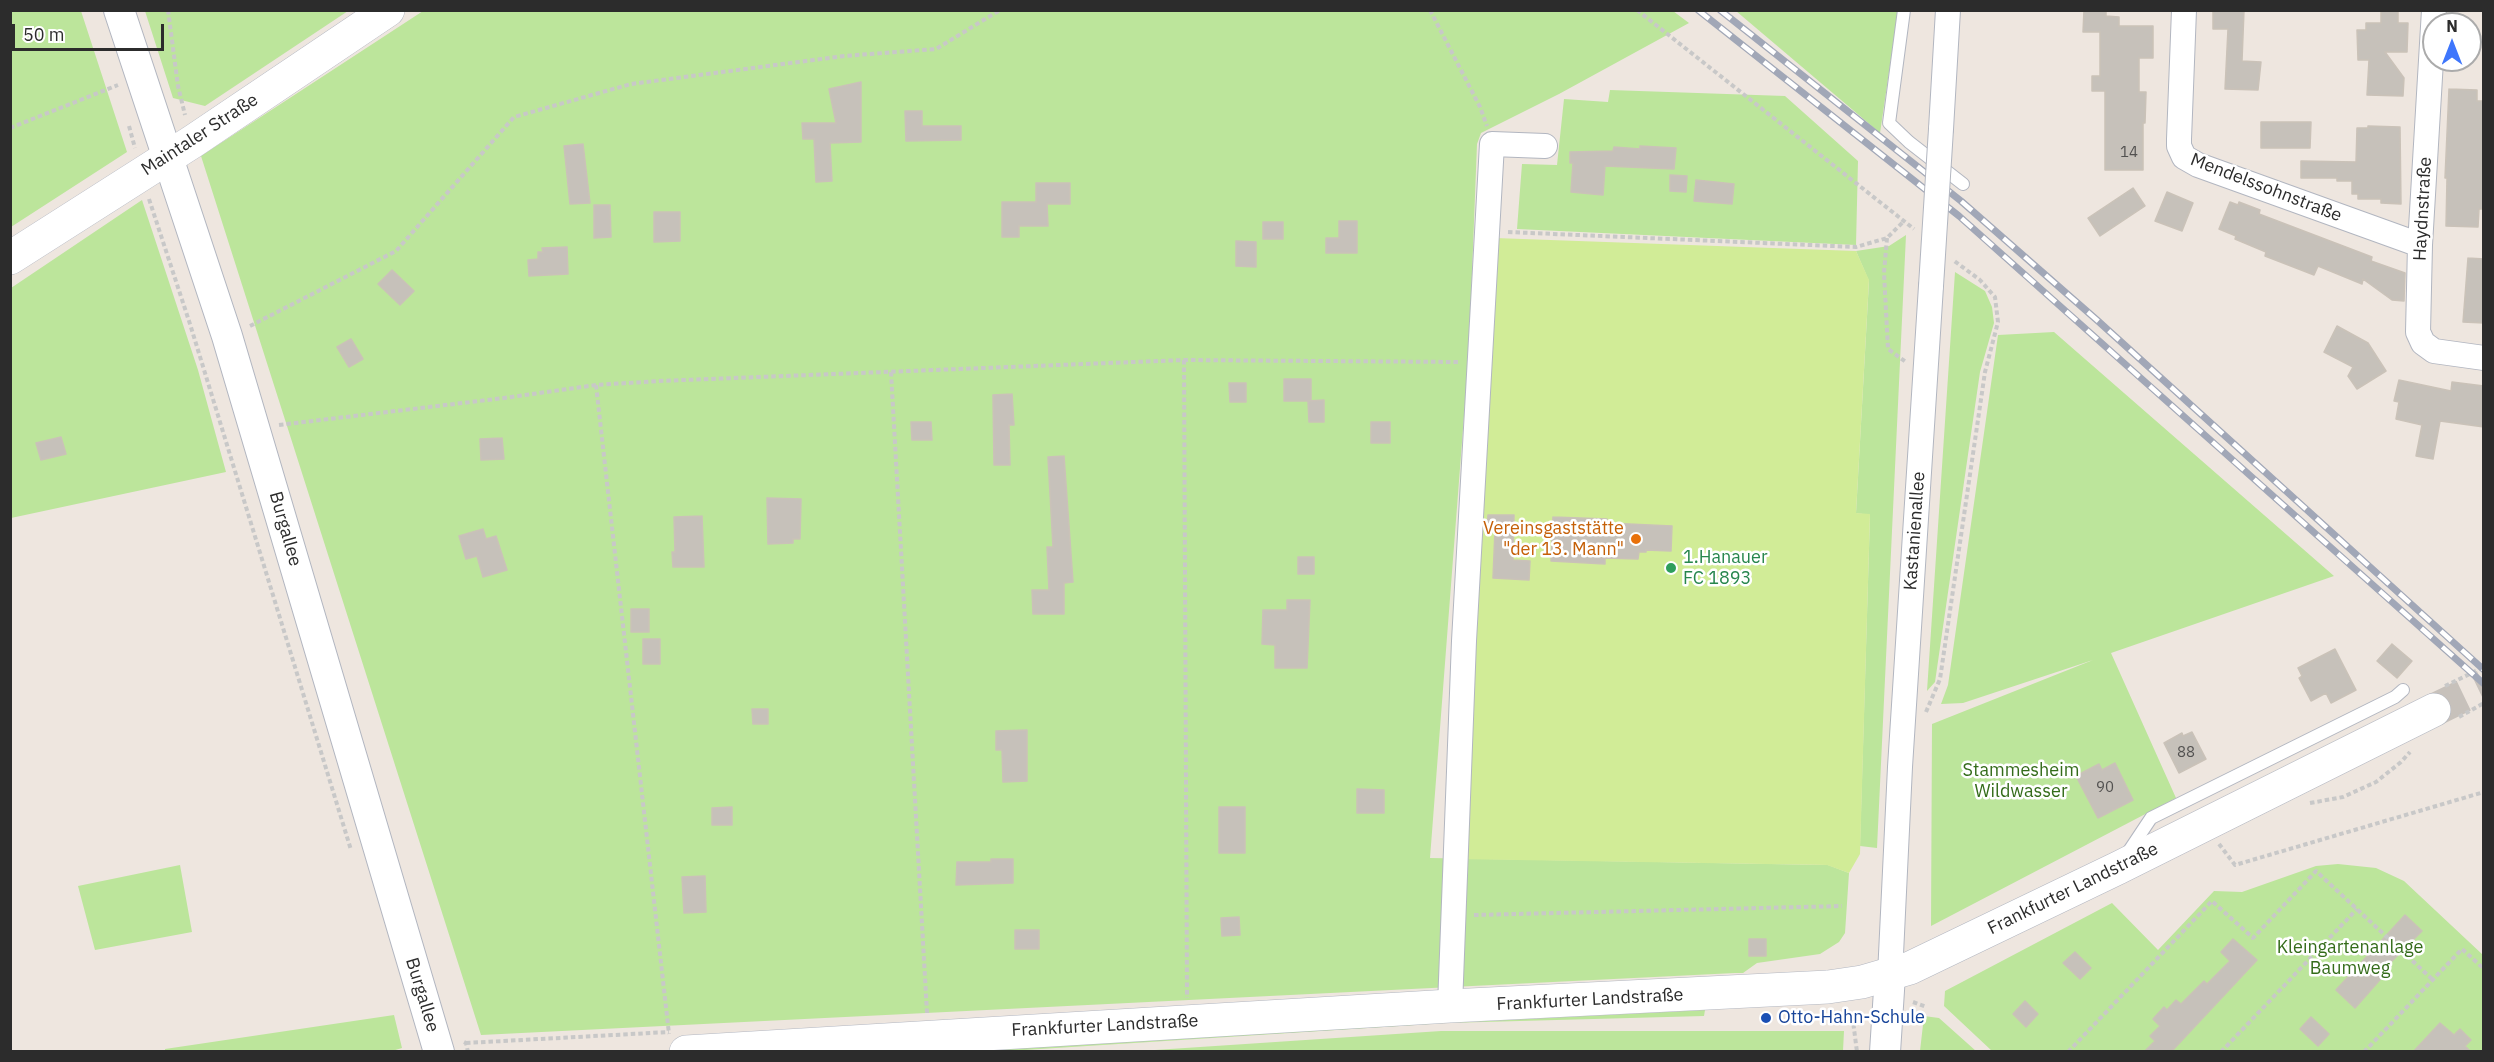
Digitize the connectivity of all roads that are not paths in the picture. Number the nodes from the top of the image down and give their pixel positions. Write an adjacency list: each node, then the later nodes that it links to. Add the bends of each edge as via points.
1 (118, 10): 8 (street, Burgallee)
2 (388, 10): 8 (main road, Maintaler Straße)
3 (1904, 10): 9 (lane, via 1890,123)
4 (1948, 10): 16 (street, Kastanienallee, bridge, via 1900,766)
5 (2184, 10): 10 (street, Mendelssohnstraße, via 2179,139 2184,158)
6 (2434, 10): 10 (street, Haydnstraße)
7 (1545, 146): 17 (street, via 1492,144 1478,362)
8 (167, 158): 11 (main road, Maintaler Straße); 19 (street, Burgallee, via 255,426)
9 (1963, 184)
10 (2420, 245): 12 (street, Haydnstraße, via 2418,332 2423,343 2434,351)
11 (10, 258)
12 (2484, 358)
13 (2403, 690): 15 (lane, via 2151,818)
14 (2434, 710): 15 (main road, Frankfurter Landstraße)
15 (2118, 868): 16 (main road, Frankfurter Landstraße, via 1910,968)
16 (1898, 987): 17 (main road, Frankfurter Landstraße); 20 (street, Kastanienallee)
17 (1450, 1006): 18 (main road, Frankfurter Landstraße, via 928,1037)
18 (678, 1047)
19 (439, 1052)
20 (1885, 1052)

